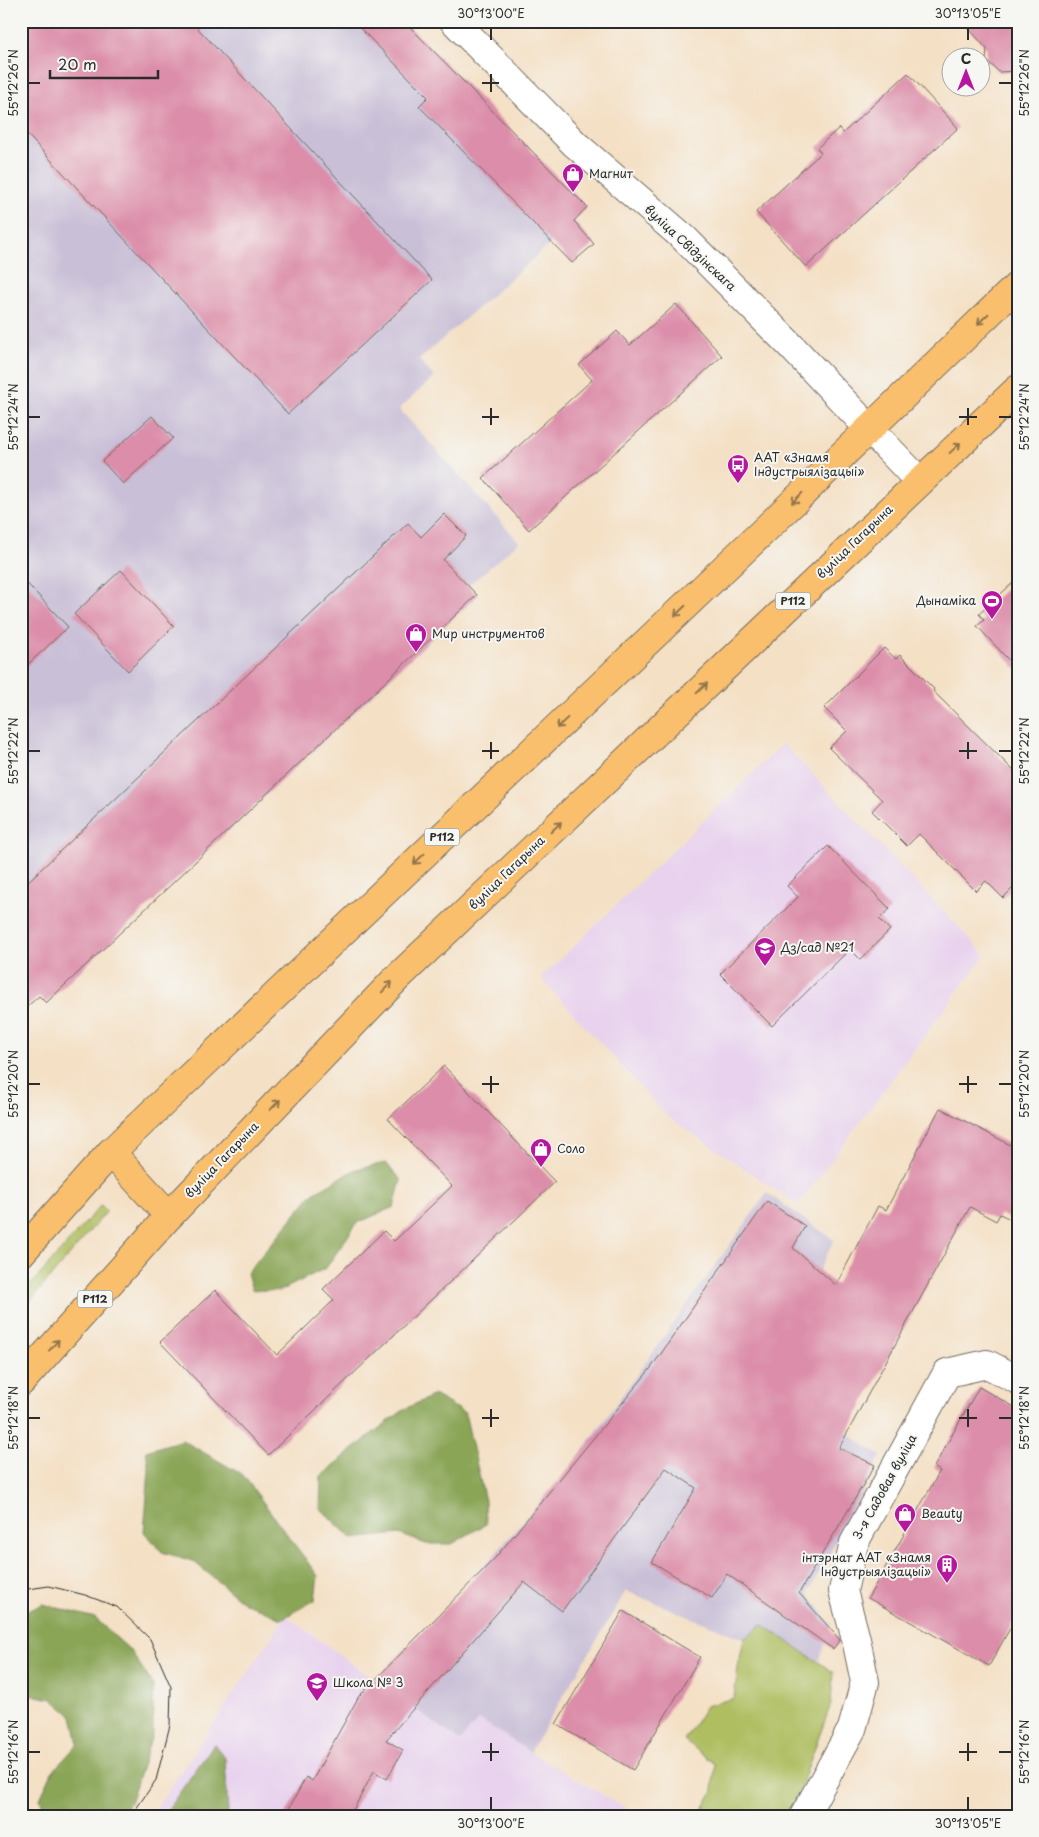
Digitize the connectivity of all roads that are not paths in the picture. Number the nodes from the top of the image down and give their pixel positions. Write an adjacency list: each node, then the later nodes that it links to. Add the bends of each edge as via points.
1 (454, 21): 4 (street, вуліца Свідзінскага, via 575,144 684,238)
2 (1018, 284): 4 (main road, Р112, one-way to 4)
3 (1018, 389): 5 (main road, вуліца Гагарына / Р112, one-way to 3)
4 (870, 428): 5 (street, вуліца Свідзінскага); 6 (main road, Р112, one-way to 6)
5 (919, 481): 7 (main road, вуліца Гагарына / Р112, one-way to 5, via 397,978)
6 (111, 1152): 7 (main road); 8 (main road, Р112)
7 (168, 1216): 10 (main road, вуліца Гагарына / Р112, one-way to 7)
8 (21, 1253)
9 (1018, 1380): 11 (street, 3-я Садовая вуліца, via 987,1364 947,1373 854,1543 843,1591 865,1682 852,1729)
10 (21, 1382)
11 (804, 1816)

